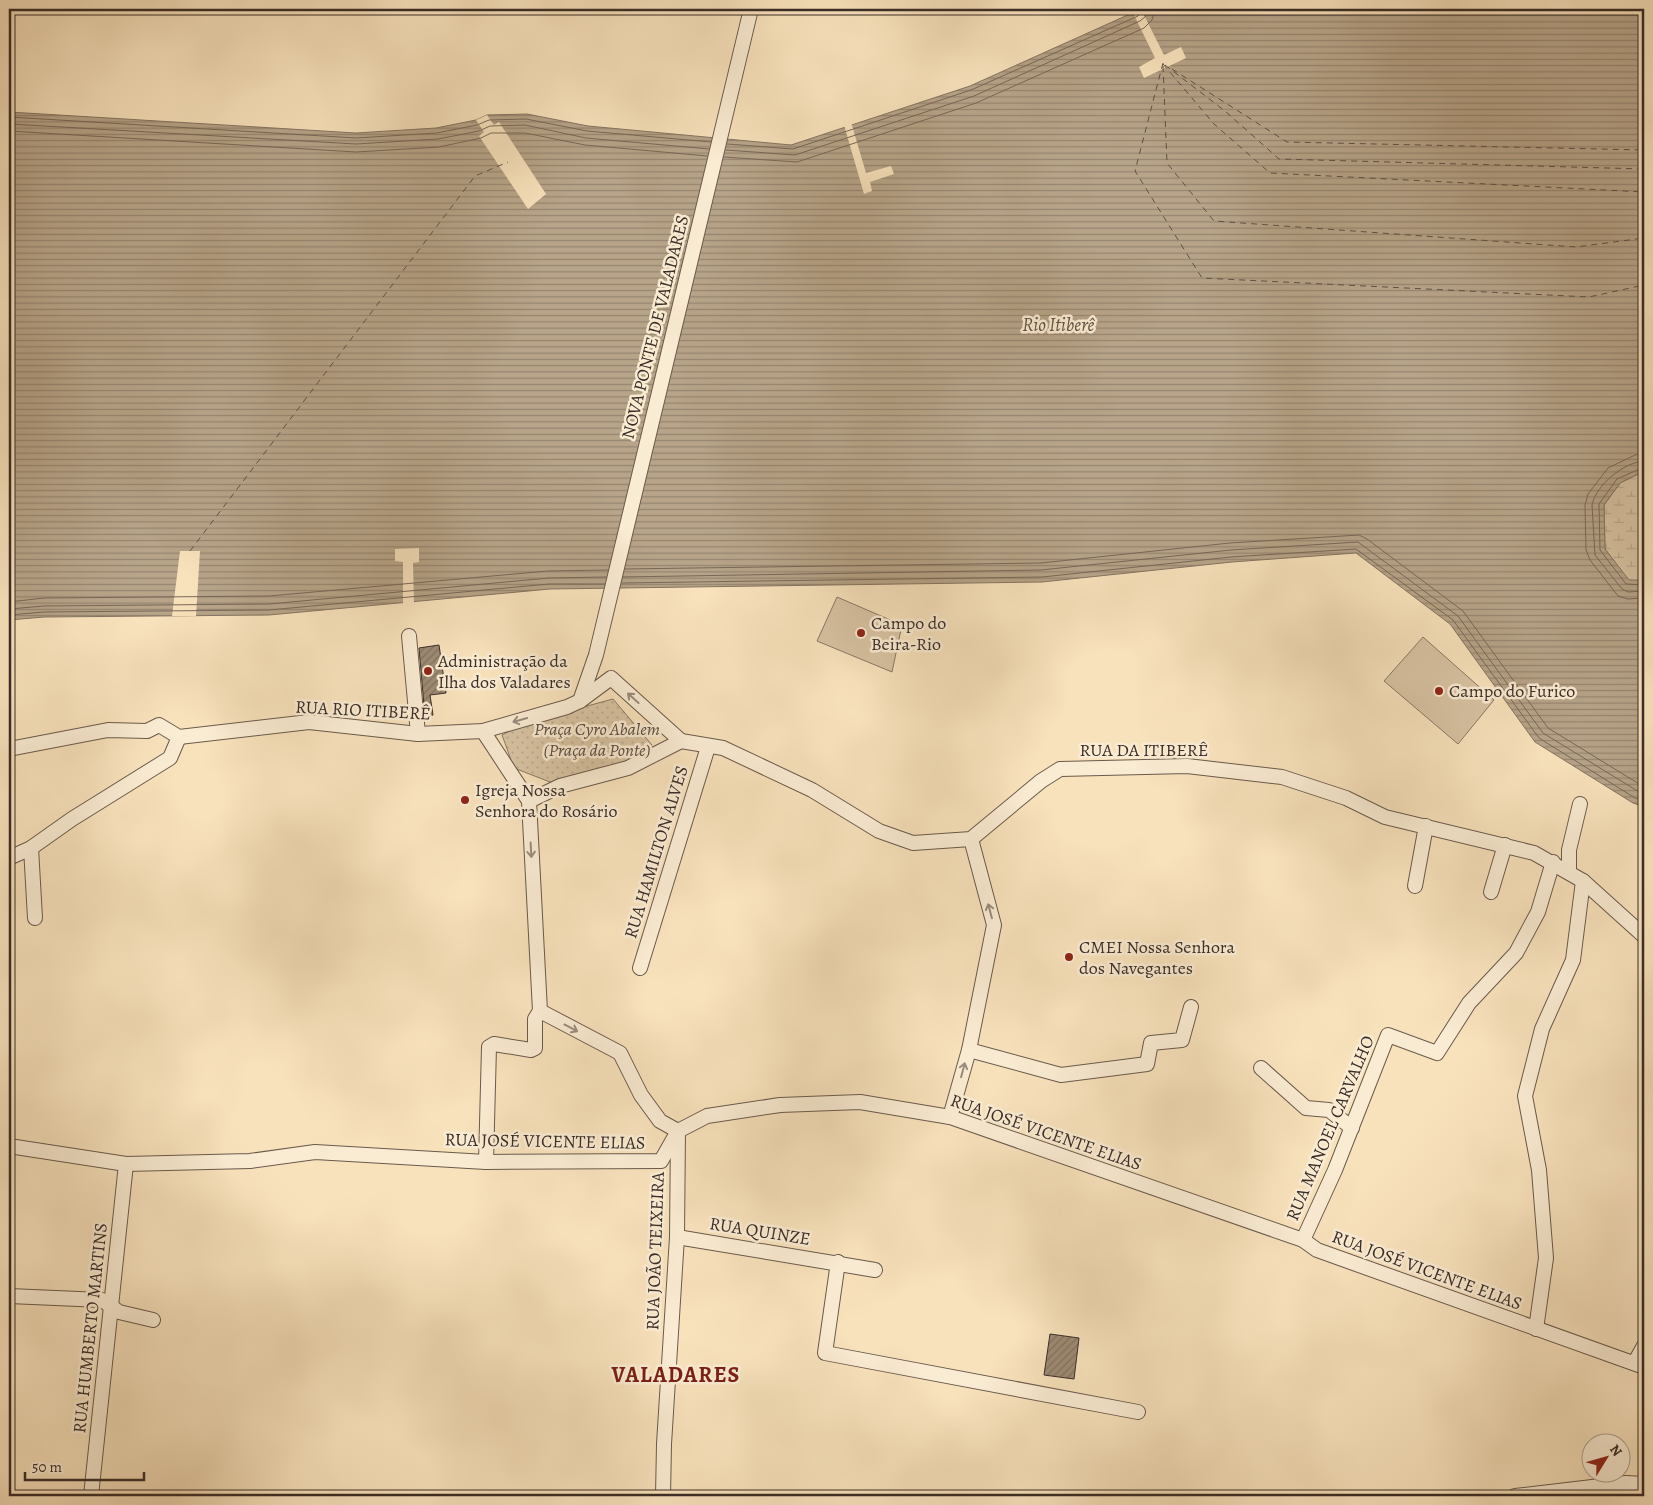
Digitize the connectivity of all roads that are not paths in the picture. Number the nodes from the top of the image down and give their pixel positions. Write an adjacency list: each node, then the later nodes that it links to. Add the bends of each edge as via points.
1 (751, 9): 3 (street, NOVA PONTE DE VALADARES, via 596,655)
2 (409, 636): 5 (street)
3 (580, 701): 4 (street, RUA RIO ITIBERÊ, one-way to 4); 7 (street, RUA RIO ITIBERÊ, one-way to 3, via 611,678)
4 (483, 731): 5 (street, RUA RIO ITIBERÊ); 10 (street)
5 (418, 734): 6 (street, RUA RIO ITIBERÊ, via 309,722)
6 (179, 737): 9 (street, via 160,725 146,731 108,730); 15 (street, via 170,758)
7 (681, 741): 8 (street); 10 (street, via 628,768 560,786)
8 (708, 747): 13 (street, via 723,748 812,790 879,832 913,843); 24 (street, RUA HAMILTON ALVES)
9 (9, 749)
10 (529, 801): 26 (street, one-way to 26)
11 (1580, 804): 18 (street, via 1569,850)
12 (1426, 826): 13 (street, RUA DA ITIBERÊ, via 1385,817 1346,798 1282,778 1187,766 1060,769); 14 (street, RUA DA ITIBERÊ); 20 (street)
13 (971, 839): 27 (street, one-way to 13, via 994,925)
14 (1505, 845): 17 (street, RUA DA ITIBERÊ); 21 (street)
15 (31, 848): 16 (street); 22 (street)
16 (9, 858)
17 (1553, 862): 18 (street, RUA DA ITIBERÊ); 30 (street, RUA MANOEL CARVALHO, via 1538,912 1516,953 1469,1003 1437,1053 1388,1035)
18 (1569, 871): 19 (street, RUA DA ITIBERÊ)
19 (1583, 881): 23 (street, RUA DA ITIBERÊ); 42 (street, via 1573,960 1542,1029 1525,1096 1539,1170 1546,1258)
20 (1415, 886)
21 (1491, 892)
22 (36, 918)
23 (1644, 936)
24 (640, 968)
25 (1191, 1007): 27 (street, via 1182,1040 1151,1043 1147,1064 1061,1075)
26 (540, 1011): 31 (street, one-way to 31, via 620,1053 641,1095 660,1121); 33 (street, via 536,1019 534,1048 494,1044 488,1048)
27 (969, 1050): 29 (street, one-way to 27)
28 (1261, 1068): 30 (street, via 1306,1108 1329,1110)
29 (950, 1117): 31 (street, RUA JOSÉ VICENTE ELIAS, via 860,1102 780,1105 707,1116); 36 (street, RUA JOSÉ VICENTE ELIAS)
30 (1352, 1128): 36 (street, RUA MANOEL CARVALHO)
31 (678, 1131): 33 (street, RUA JOSÉ VICENTE ELIAS, via 662,1161); 35 (street, RUA JOÃO TEIXEIRA)
32 (9, 1146): 34 (street, RUA JOSÉ VICENTE ELIAS)
33 (486, 1162): 34 (street, RUA JOSÉ VICENTE ELIAS, via 314,1152 250,1161)
34 (126, 1164): 40 (street, RUA HUMBERTO MARTINS)
35 (677, 1237): 37 (street, RUA QUINZE); 48 (street, RUA JOÃO TEIXEIRA)
36 (1303, 1240): 42 (street, RUA JOSÉ VICENTE ELIAS, via 1317,1250)
37 (838, 1262): 38 (street, RUA QUINZE); 45 (street, via 825,1353)
38 (875, 1270)
39 (9, 1296): 40 (street, via 102,1300)
40 (112, 1307): 41 (street, via 119,1312); 47 (street, RUA HUMBERTO MARTINS)
41 (153, 1320)
42 (1536, 1329): 44 (street, RUA JOSÉ VICENTE ELIAS)
43 (1644, 1346): 44 (street)
44 (1640, 1365)
45 (1138, 1412)
46 (1644, 1484): 49 (street, via 1626,1483)
47 (91, 1496)
48 (663, 1496)
49 (1515, 1496)

